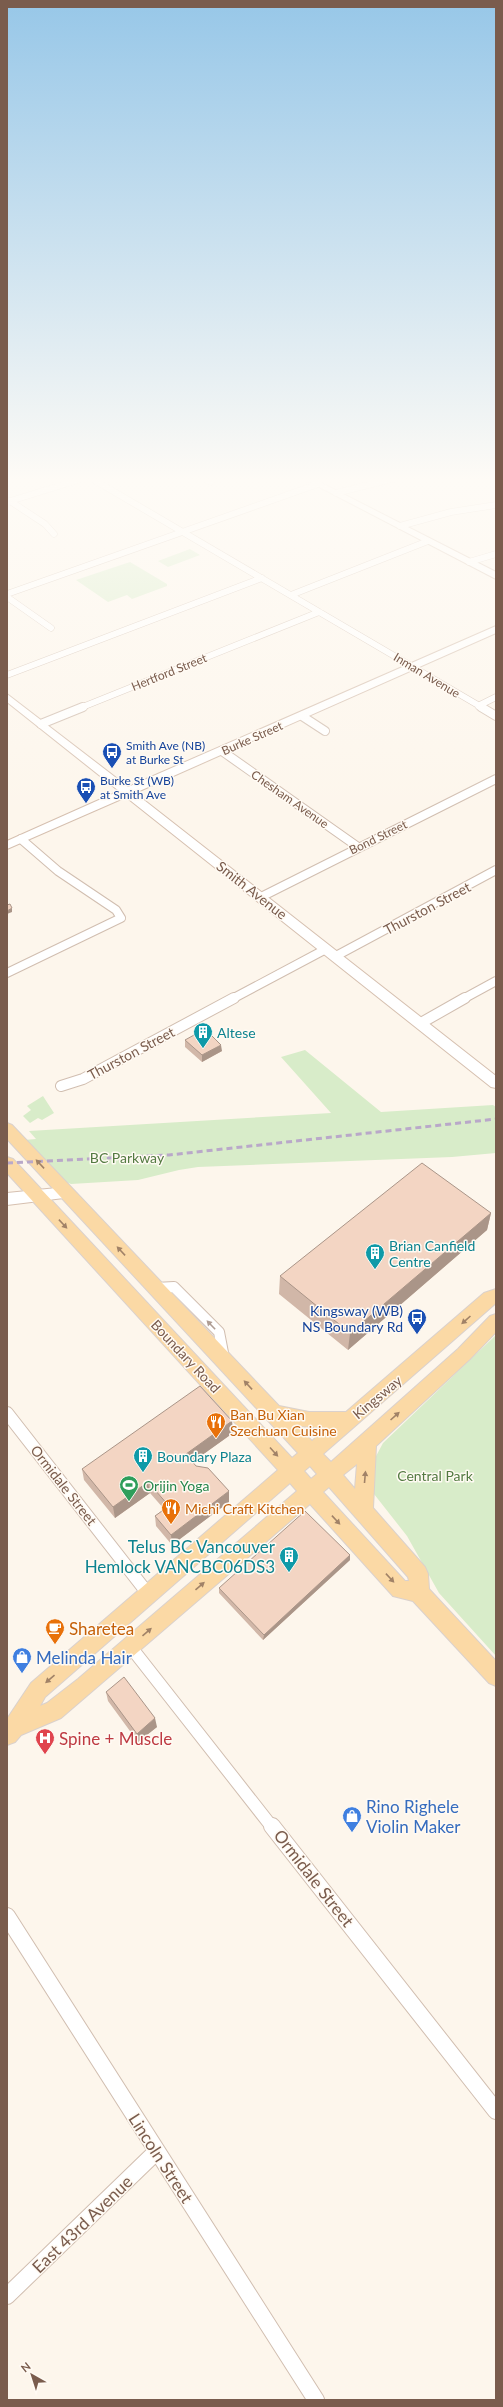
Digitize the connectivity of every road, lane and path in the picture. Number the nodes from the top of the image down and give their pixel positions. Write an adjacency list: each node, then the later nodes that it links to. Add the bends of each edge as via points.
1 (23, 589): 5 (street)
2 (232, 589): 11 (street)
3 (281, 589): 6 (street, Inman Avenue)
4 (304, 589): 6 (street)
5 (7, 595): 8 (street)
6 (290, 595): 7 (street, Inman Avenue)
7 (319, 612): 10 (street, Inman Avenue); 17 (street, Hertford Street)
8 (51, 628)
9 (496, 630): 10 (street, Burke Street)
10 (412, 666): 14 (street, Inman Avenue); 15 (street, Burke Street)
11 (7, 675)
12 (496, 697): 14 (street)
13 (9, 702): 17 (street, Smith Avenue)
14 (478, 706): 16 (street, Inman Avenue)
15 (302, 716): 18 (street); 19 (street, Burke Street)
16 (496, 716)
17 (41, 724): 21 (street, Smith Avenue)
18 (325, 731)
19 (222, 751): 21 (street, Burke Street); 24 (street, Chesham Avenue)
20 (496, 779): 24 (street, Bond Street)
21 (128, 792): 22 (street, Burke Street); 26 (street, Smith Avenue)
22 (21, 839): 23 (street, Burke Street); 28 (street, via 58,871 116,910 121,918)
23 (7, 845)
24 (358, 847): 26 (street, Bond Street)
25 (496, 870): 27 (street, Thurston Street)
26 (260, 897): 27 (street, Smith Avenue)
27 (331, 952): 30 (street, Smith Avenue); 32 (street, Thurston Street, via 83,1079)
28 (7, 973)
29 (496, 981): 30 (street)
30 (421, 1023): 31 (street, Smith Avenue)
31 (496, 1083)
32 (61, 1086)
33 (7, 1129): 35 (main road, Boundary Road, one-way to 33)
34 (7, 1163): 36 (main road, Boundary Road)
35 (66, 1192): 36 (street); 41 (main road, Boundary Road, one-way to 35)
36 (37, 1195): 37 (street); 45 (main road, Boundary Road, one-way to 45)
37 (7, 1199)
38 (496, 1296): 42 (main road, Kingsway, one-way to 42, via 490,1298)
39 (496, 1321): 43 (main road, Kingsway, one-way to 39, via 464,1354)
40 (7, 1413): 50 (street, Ormidale Street)
41 (274, 1413): 42 (main road, via 309,1420); 44 (main road, Boundary Road)
42 (349, 1420): 44 (main road, Kingsway)
43 (366, 1442): 46 (main road, Kingsway); 48 (main road, one-way to 43)
44 (310, 1453): 45 (main road, Kingsway); 46 (main road, Boundary Road)
45 (291, 1470): 47 (main road, Boundary Road); 50 (main road, Kingsway)
46 (329, 1474): 47 (main road, Kingsway); 48 (main road, Boundary Road)
47 (309, 1491): 49 (main road, Boundary Road, one-way to 49, via 400,1589); 51 (main road, Kingsway, one-way to 47)
48 (363, 1511): 49 (main road, Boundary Road, via 418,1574)
49 (419, 1593): 52 (main road)
50 (149, 1595): 53 (main road, Kingsway, one-way to 53, via 38,1690)
51 (130, 1646): 53 (main road, Kingsway, via 54,1711); 55 (street, Ormidale Street)
52 (496, 1676)
53 (9, 1726)
54 (7, 1916): 56 (street, Lincoln Street)
55 (496, 2111)
56 (156, 2152): 57 (street, East 43rd Avenue); 58 (street, Lincoln Street)
57 (7, 2296)
58 (316, 2400)

